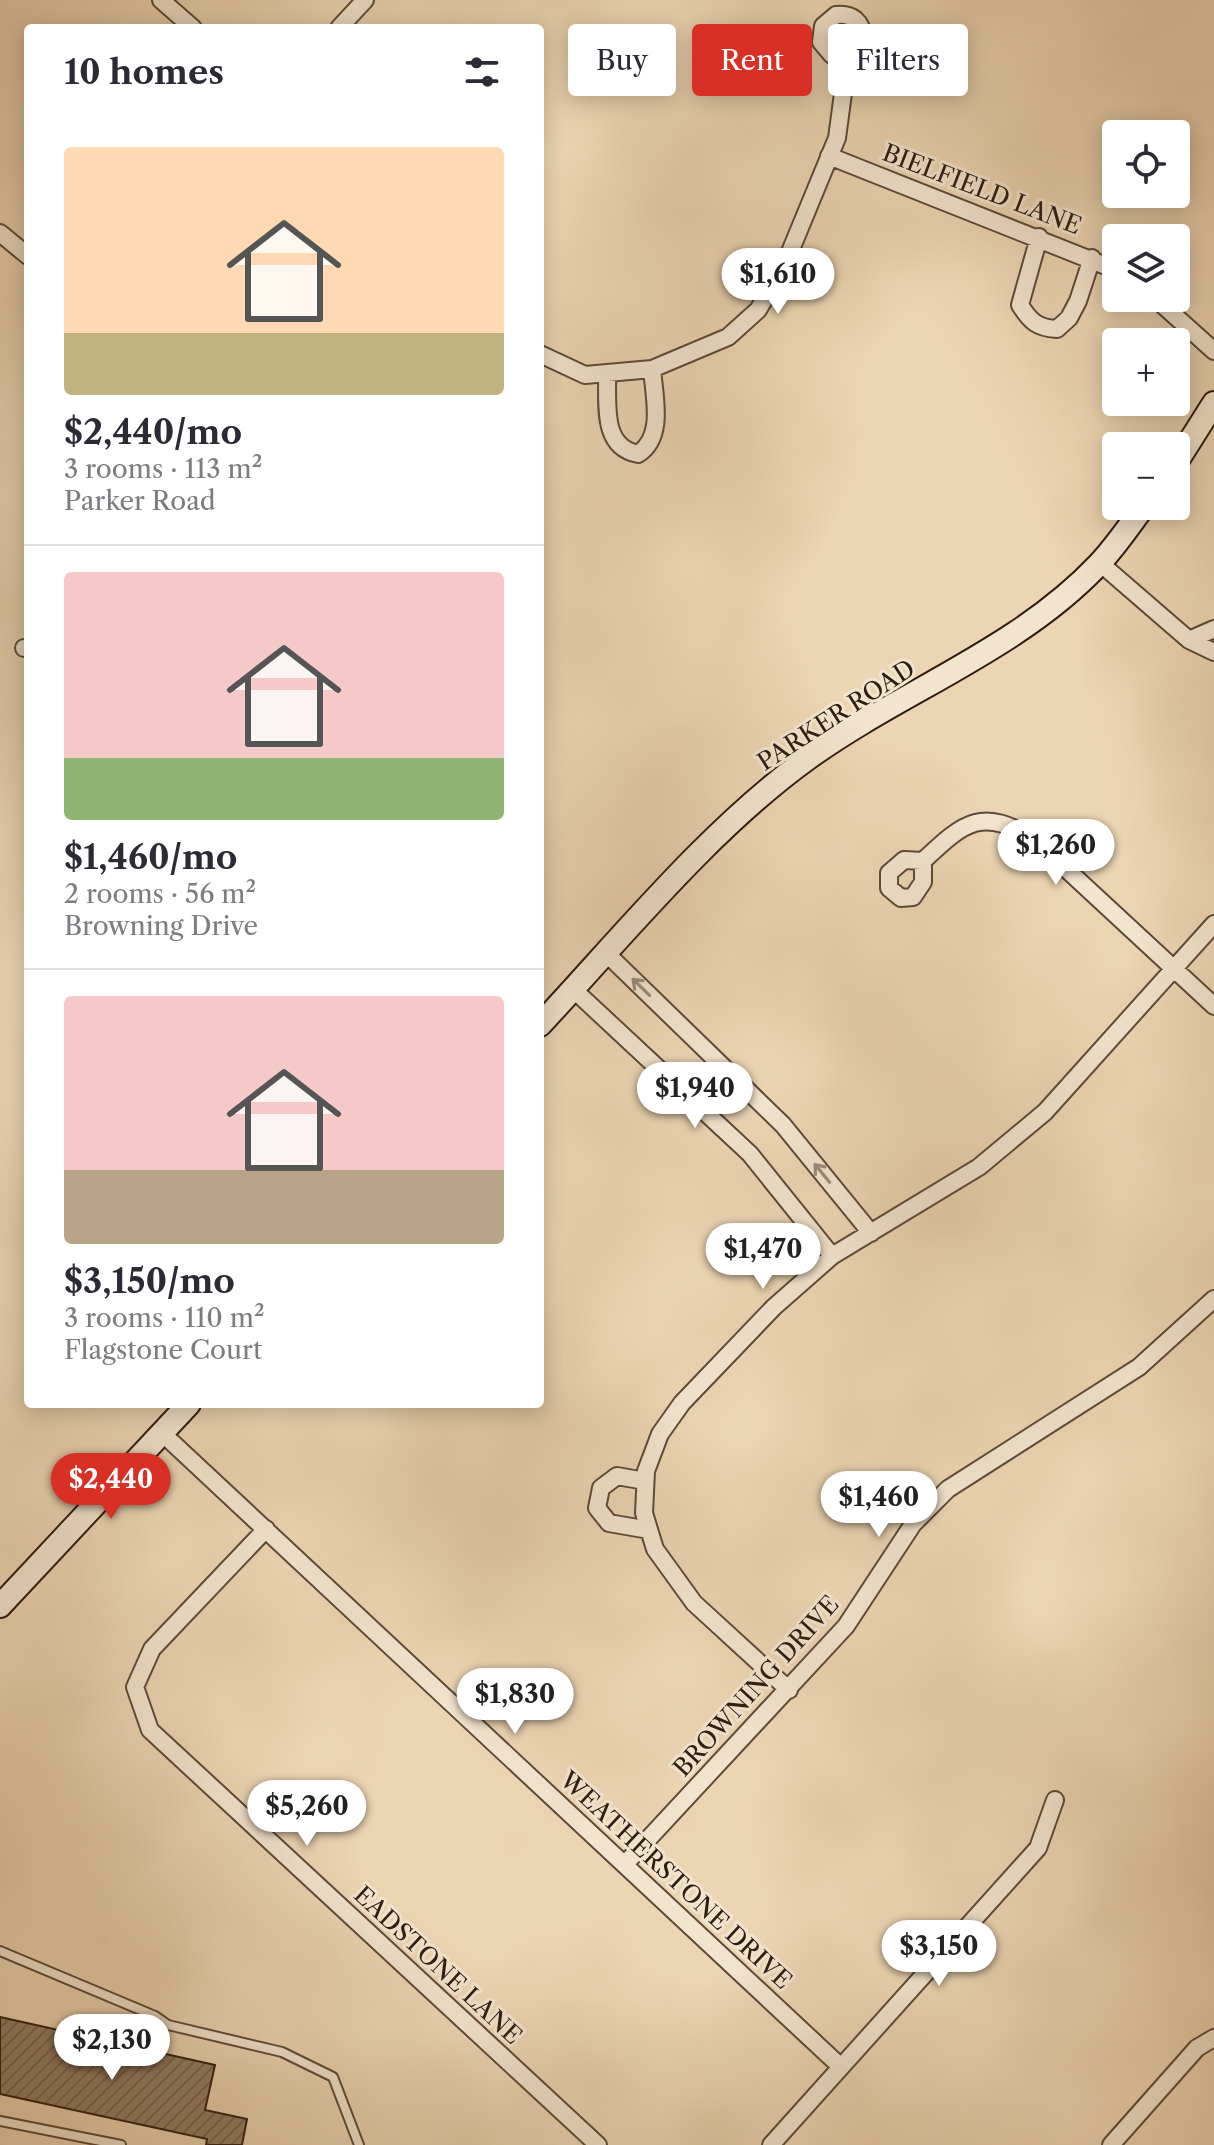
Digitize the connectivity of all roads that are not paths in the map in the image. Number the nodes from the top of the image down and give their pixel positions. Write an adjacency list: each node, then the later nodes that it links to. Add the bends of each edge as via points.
1 (161, 0): 3 (street)
2 (365, 0): 4 (street)
3 (188, 24)
4 (343, 24)
5 (843, 96): 6 (street)
6 (829, 156): 8 (street, BIELFIELD LANE); 15 (street, via 785,264 758,310 728,337)
7 (0, 233): 9 (street)
8 (1039, 237): 10 (street, BIELFIELD LANE); 10 (street, via 1020,305 1041,328 1057,329 1069,318)
9 (24, 253)
10 (1092, 258): 11 (street, BIELFIELD LANE)
11 (1102, 263)
12 (1171, 312): 13 (street)
13 (1214, 351)
14 (544, 356): 16 (street, via 585,375)
15 (652, 369): 16 (street); 16 (street, via 654,436 638,454 617,443 609,427)
16 (607, 374)
17 (1214, 403): 18 (main road)
18 (1190, 441)
19 (1133, 520): 20 (main road, PARKER ROAD)
20 (1100, 563): 22 (street); 26 (main road, PARKER ROAD, via 1051,607 810,757 752,800)
21 (1214, 629): 22 (street)
22 (1189, 640): 23 (street)
23 (1214, 652)
24 (923, 861): 27 (street, via 956,830 982,819 1011,825 1036,841)
25 (1214, 924): 27 (street)
26 (607, 954): 28 (main road, PARKER ROAD); 31 (street, one-way to 26, via 783,1125)
27 (1173, 969): 29 (street); 31 (street, via 1045,1112 979,1167)
28 (573, 989): 30 (main road, PARKER ROAD); 32 (street, via 750,1154)
29 (1214, 1006)
30 (544, 1021)
31 (871, 1233): 32 (street)
32 (832, 1256): 36 (street, via 774,1307 682,1403 660,1434)
33 (1214, 1299): 40 (street, BROWNING DRIVE, via 1139,1367 948,1489 913,1524 846,1626)
34 (185, 1408): 35 (main road)
35 (162, 1433): 37 (street, WEATHERSTONE DRIVE); 39 (main road)
36 (645, 1481): 38 (street); 38 (street, via 617,1476 601,1488 597,1508 609,1523)
37 (266, 1529): 42 (street, WEATHERSTONE DRIVE); 49 (street, EADSTONE LANE, via 152,1649 135,1687 150,1730)
38 (649, 1530): 40 (street, via 671,1576 694,1603)
39 (2, 1600)
40 (789, 1690): 42 (street, BROWNING DRIVE)
41 (1055, 1800): 45 (street, via 1038,1848)
42 (625, 1864): 45 (street, WEATHERSTONE DRIVE)
43 (0, 1951): 48 (lane, via 168,2025 282,2052 333,2077)
44 (1214, 2038): 51 (street, via 1197,2048)
45 (841, 2067): 50 (street)
46 (0, 2121): 47 (lane)
47 (121, 2145)
48 (359, 2145)
49 (598, 2145)
50 (771, 2145)
51 (1111, 2145)

